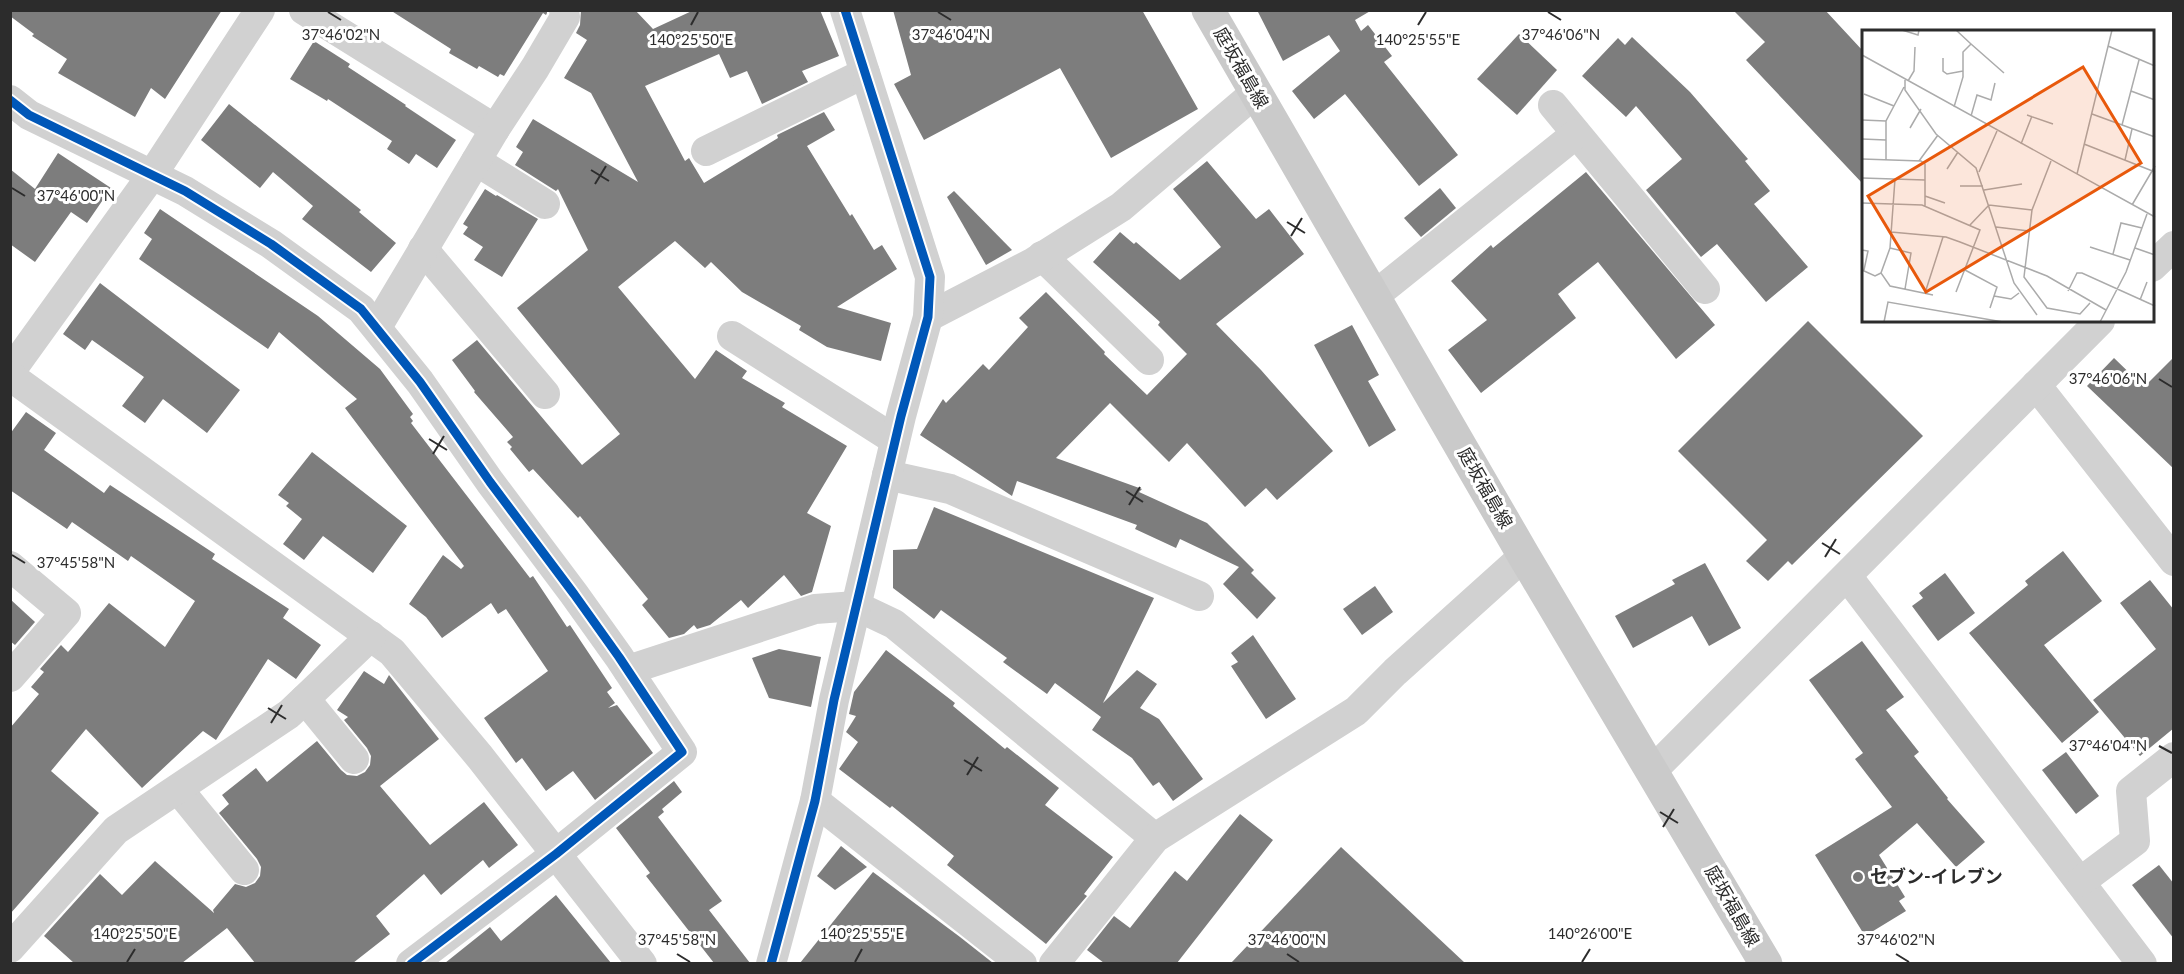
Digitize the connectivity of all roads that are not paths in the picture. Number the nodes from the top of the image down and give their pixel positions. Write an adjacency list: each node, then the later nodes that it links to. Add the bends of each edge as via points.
1 (260, 10): 14 (street)
2 (304, 10): 10 (street)
3 (564, 10): 10 (street, via 565,16 535,68)
4 (845, 10): 6 (street)
5 (1208, 10): 7 (main road, 庭坂福島線)
6 (865, 73): 12 (street); 22 (street, via 930,277)
7 (1255, 93): 18 (street, via 1121,207); 21 (main road, 庭坂福島線)
8 (10, 99): 14 (street, via 29,115)
9 (1553, 105): 11 (street)
10 (495, 129): 13 (street)
11 (1576, 134): 20 (street); 21 (street)
12 (706, 151)
13 (476, 161): 15 (street); 17 (street)
14 (152, 176): 24 (street, via 185,191 271,244 361,309); 27 (street)
15 (545, 204)
16 (2174, 246): 19 (street)
17 (423, 249): 24 (street); 29 (street)
18 (1042, 256): 22 (street); 26 (street)
19 (2154, 265)
20 (1705, 289)
21 (1374, 296): 32 (main road, 庭坂福島線)
22 (928, 317): 30 (street)
23 (2099, 322): 28 (street)
24 (376, 327): 39 (street)
25 (732, 336): 30 (street)
26 (1149, 360)
27 (10, 374): 38 (street)
28 (2037, 385): 33 (street); 35 (street)
29 (545, 394)
30 (895, 440): 31 (street)
31 (887, 475): 36 (street, via 950,489); 37 (street)
32 (1524, 556): 44 (main road, 庭坂福島線); 47 (street, via 1356,711)
33 (2174, 561)
34 (10, 566): 40 (street, via 66,613)
35 (1847, 576): 44 (street); 50 (street)
36 (1199, 596)
37 (856, 606): 39 (street, via 815,609); 46 (street); 47 (street, via 894,624)
38 (371, 636): 41 (street); 48 (street, via 392,652)
39 (628, 670): 48 (street, via 682,752)
40 (10, 677)
41 (305, 699): 43 (street); 45 (street, via 290,714)
42 (2174, 757): 50 (street, via 2131,791 2136,842)
43 (354, 759)
44 (1653, 771): 57 (main road, 庭坂福島線)
45 (178, 789): 49 (street); 51 (street, via 116,830)
46 (815, 801): 54 (street); 55 (street)
47 (1155, 838): 56 (street)
48 (556, 854): 52 (street); 53 (street)
49 (244, 870)
50 (2080, 882): 58 (street)
51 (10, 948)
52 (411, 963)
53 (642, 963)
54 (771, 963)
55 (1022, 963)
56 (1054, 963)
57 (1766, 963)
58 (2142, 963)

